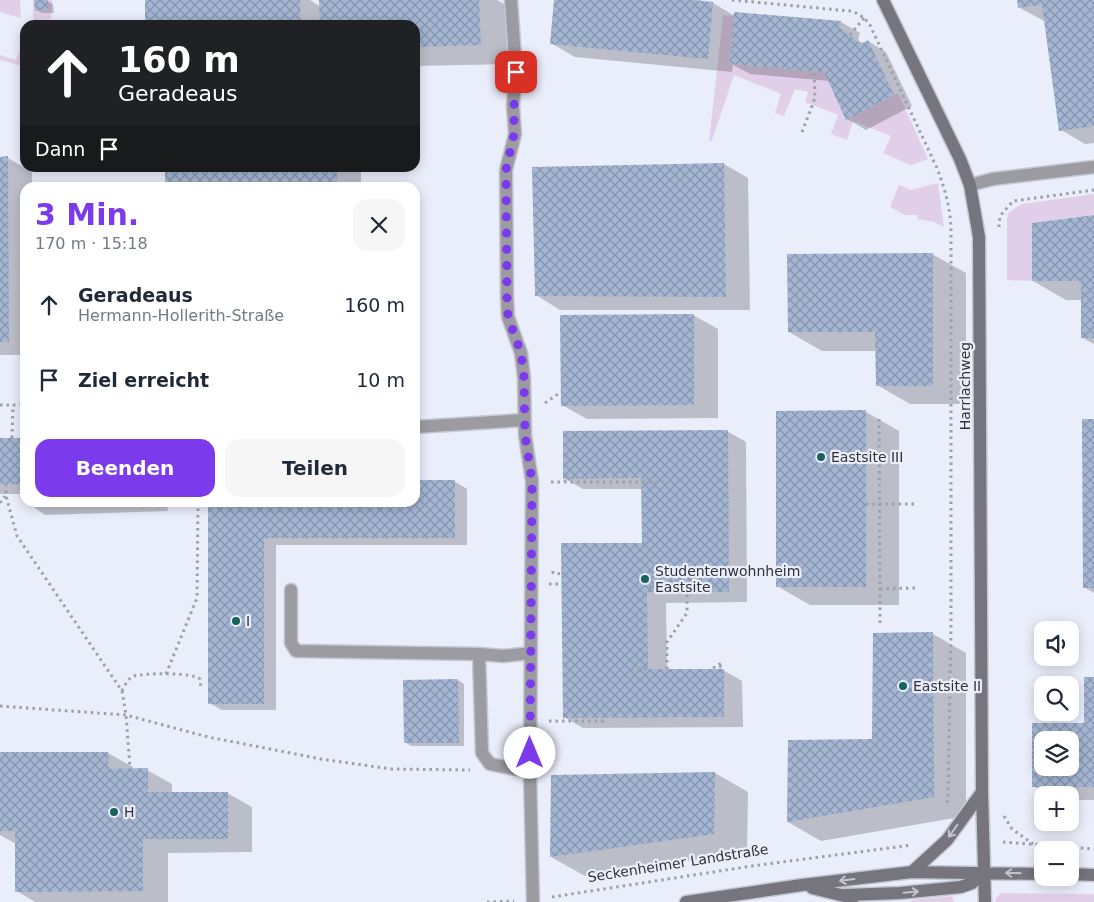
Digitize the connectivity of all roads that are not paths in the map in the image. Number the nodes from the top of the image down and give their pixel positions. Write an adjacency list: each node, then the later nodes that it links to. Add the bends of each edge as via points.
1 (511, 0): 5 (street, via 516,72 514,134 506,170 507,298 508,317 521,353)
2 (883, 0): 4 (street, Harrlachweg)
3 (1094, 167): 4 (street, via 993,179)
4 (970, 185): 11 (street, Harrlachweg, via 979,238)
5 (524, 420): 6 (street); 8 (street, via 532,481)
6 (420, 427)
7 (291, 590): 9 (street, via 291,643 296,651)
8 (531, 653): 9 (street); 10 (street)
9 (480, 654): 10 (street, via 482,753 490,764)
10 (530, 772): 19 (street)
11 (982, 792): 12 (street, one-way to 12, via 947,840); 13 (street, Harrlachweg)
12 (912, 872): 13 (street); 17 (street, one-way to 17)
13 (984, 872): 14 (street, one-way to 13); 18 (street, one-way to 13, via 961,887 972,884); 22 (street, Harrlachweg)
14 (1034, 874)
15 (1079, 874): 16 (street)
16 (1094, 875)
17 (802, 885): 18 (street); 20 (street)
18 (845, 895): 21 (street)
19 (533, 901)
20 (686, 902)
21 (862, 902)
22 (985, 902)

